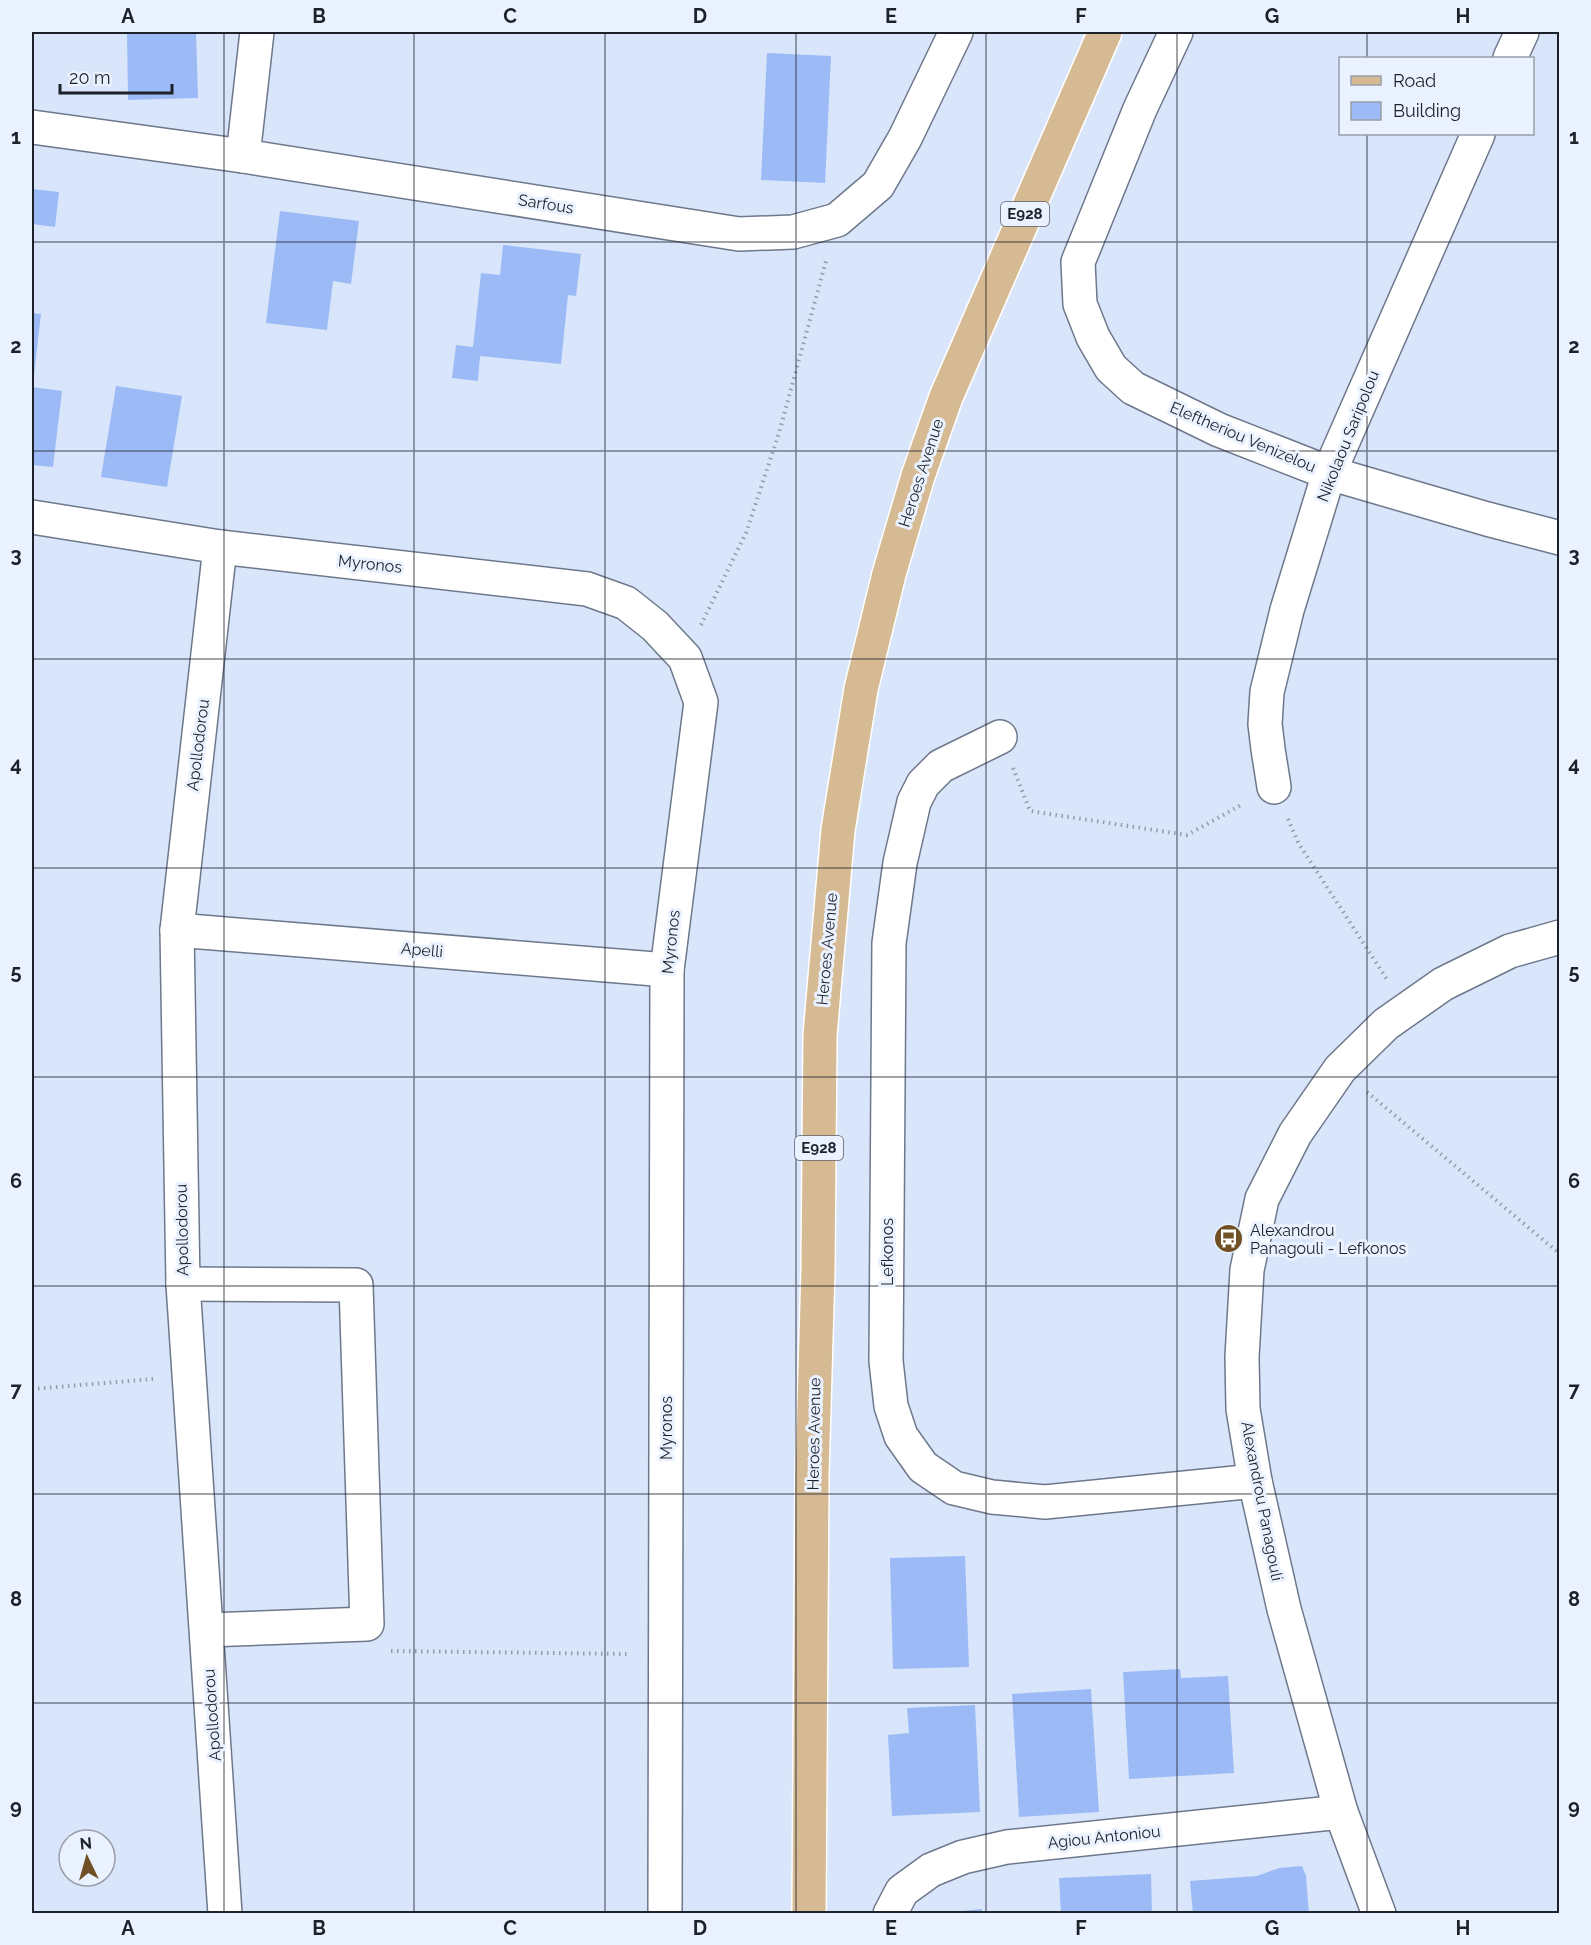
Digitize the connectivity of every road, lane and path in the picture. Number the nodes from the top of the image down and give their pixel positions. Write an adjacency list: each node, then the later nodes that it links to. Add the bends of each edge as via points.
1 (257, 32): 9 (street)
2 (956, 32): 10 (street, Sarfous, via 878,184)
3 (1105, 32): 34 (main road, Heroes Avenue / E928, via 946,397 918,476 861,689 840,818 820,1035)
4 (1176, 32): 11 (street, Eleftheriou Venizelou, via 1078,262 1080,304 1093,337 1112,368 1133,388 1219,430)
5 (1522, 32): 6 (street)
6 (1510, 57)
7 (32, 128): 9 (street, Sarfous)
8 (1478, 135): 11 (street, Nikolaou Saripolou)
9 (243, 156): 10 (street, Sarfous, via 739,234 793,232)
10 (837, 220): 15 (path, via 779,433 746,533)
11 (1329, 473): 13 (street, Eleftheriou Venizelou); 17 (street, Nikolaou Saripolou, via 1287,610 1267,692 1265,724)
12 (32, 516): 14 (street, Myronos)
13 (1560, 538)
14 (220, 547): 15 (street, Myronos, via 587,589 626,603); 18 (street, Apollodorou)
15 (685, 658): 20 (street, Myronos, via 701,702)
16 (1000, 737): 17 (path, via 1030,811 1187,835); 27 (street, Lefkonos, via 941,766 923,784 914,802 898,875 889,943 886,1361 891,1406 901,1436 923,1467 954,1488 992,1497 1045,1502)
17 (1274, 787): 21 (path, via 1299,844)
18 (177, 930): 20 (street, Apelli); 24 (street, Apollodorou)
19 (1560, 937): 21 (street, Alexandrou Panagouli, via 1510,951 1443,984)
20 (667, 970): 30 (street, Myronos)
21 (1406, 1009): 22 (street, Alexandrou Panagouli)
22 (1340, 1069): 23 (path); 27 (street, Alexandrou Panagouli, via 1295,1134 1262,1198 1246,1270 1243,1409)
23 (1560, 1254)
24 (183, 1284): 25 (street, Apollodorou); 28 (street, via 356,1285)
25 (188, 1377): 26 (path); 29 (street, Apollodorou)
26 (32, 1389)
27 (1255, 1481): 31 (street, Alexandrou Panagouli, via 1284,1609)
28 (367, 1624): 29 (street); 30 (path, via 389,1651)
29 (207, 1630): 32 (street, Apollodorou)
30 (665, 1654): 33 (street, Myronos)
31 (1341, 1812): 35 (street, Agiou Antoniou, via 1007,1847 963,1857 931,1870 902,1891); 36 (street, Alexandrou Panagouli)
32 (225, 1914)
33 (665, 1914)
34 (809, 1914)
35 (890, 1914)
36 (1380, 1914)

